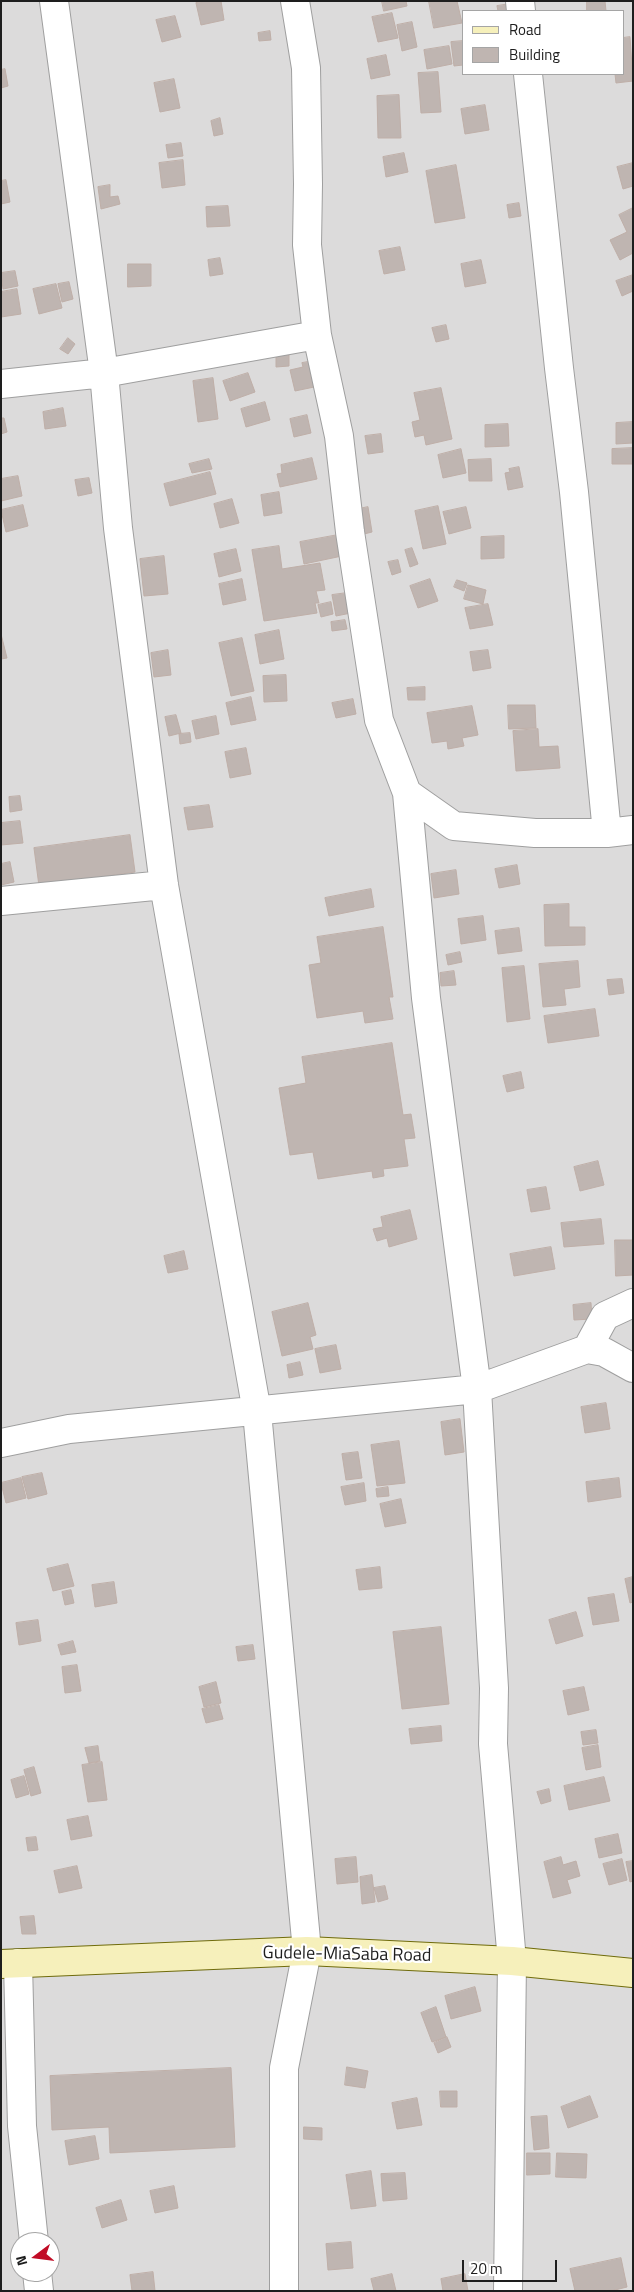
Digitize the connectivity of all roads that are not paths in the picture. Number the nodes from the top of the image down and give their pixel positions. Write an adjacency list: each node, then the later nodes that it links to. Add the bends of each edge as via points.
1 (54, 1): 5 (street)
2 (295, 1): 4 (street, via 306,68 307,244)
3 (528, 75): 8 (street, via 574,492)
4 (317, 335): 5 (street); 7 (street, via 339,436 379,720)
5 (104, 373): 6 (street); 9 (street, via 118,528)
6 (1, 384)
7 (407, 793): 8 (street, via 454,826 535,833); 14 (street, via 426,998)
8 (626, 831)
9 (164, 885): 10 (street); 15 (street)
10 (1, 901)
11 (633, 1303): 12 (street, via 604,1316)
12 (587, 1349): 13 (street, via 604,1352); 14 (street)
13 (633, 1368)
14 (476, 1389): 15 (street); 18 (street, via 494,1688 493,1744)
15 (257, 1412): 16 (street, via 70,1429); 17 (street)
16 (1, 1442)
17 (307, 1950): 18 (street, Gudele-MiaSaba Road); 19 (street, Gudele-MiaSaba Road); 22 (street, via 284,2068)
18 (512, 1961): 20 (street, Gudele-MiaSaba Road); 23 (street)
19 (10, 1963): 21 (street)
20 (633, 1973)
21 (33, 2232)
22 (284, 2291)
23 (508, 2291)

